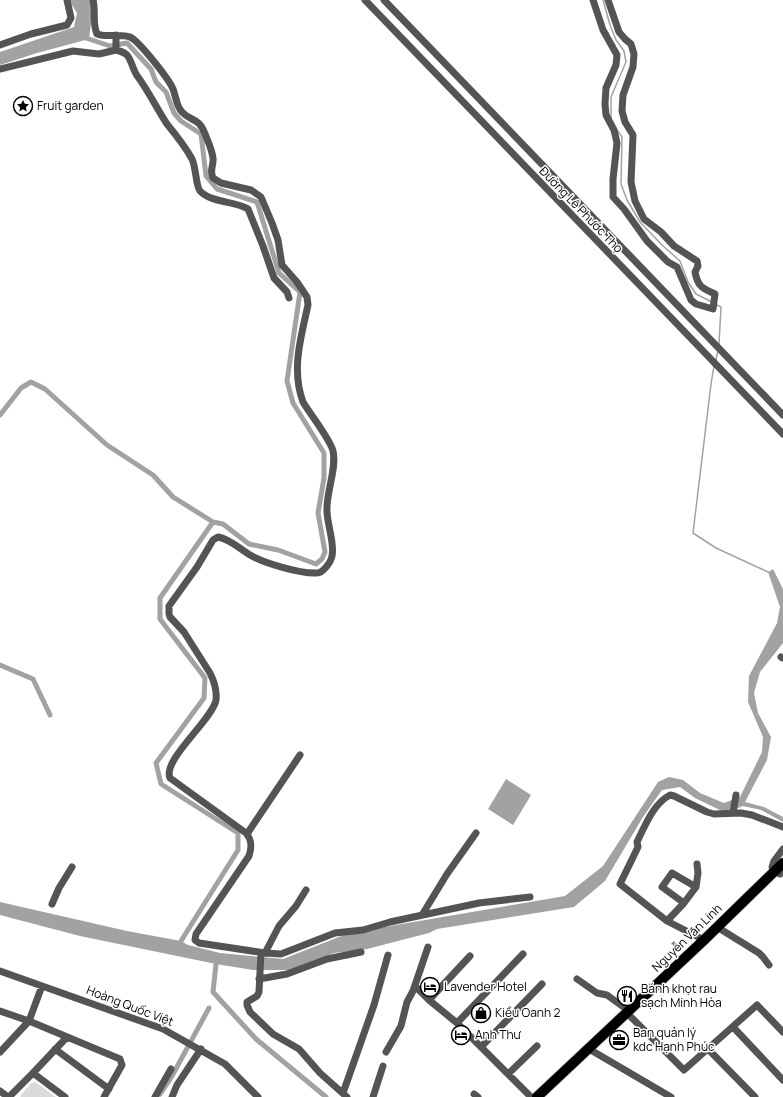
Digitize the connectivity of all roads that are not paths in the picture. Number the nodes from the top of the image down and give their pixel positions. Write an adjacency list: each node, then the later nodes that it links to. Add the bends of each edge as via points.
1 (67, 0): 10 (street, via 71,18 67,26 31,34)
2 (93, 0): 9 (street, via 97,34)
3 (365, 0): 8 (street, Đường Lê Phước Thọ)
4 (384, 0): 7 (street, Đường Lê Phước Thọ)
5 (594, 0): 6 (street, via 603,30 617,55 616,65 606,88 605,104 606,115 617,142 614,197 647,242 677,267 690,300 713,310 714,294 702,288 698,281 695,272 697,261 674,246 662,232 644,219 635,201 631,182 633,135 622,111 623,95 633,68 634,54 631,44 622,37 618,29)
6 (608, 0)
7 (406, 23): 8 (street); 14 (street, Đường Lê Phước Thọ)
8 (396, 32): 15 (street, Đường Lê Phước Thọ)
9 (116, 36): 11 (street); 23 (street, via 130,38 144,48 169,81 181,112 200,124 213,158 210,170 213,178 221,183 251,190 262,200 278,240 282,265 307,296 297,359 298,380 302,402 333,451 333,468 326,510 333,552 331,561 320,573 297,571 259,559 226,539 215,538 170,602 168,610 170,617 184,632 210,673 216,699 206,718 189,738 170,768 170,778)
10 (0, 45)
11 (116, 49): 12 (street, via 99,54 73,51); 13 (street, via 126,55 163,117 188,152 196,172 199,190 222,202 248,209 274,278)
12 (0, 69)
13 (289, 298)
14 (671, 300): 15 (street); 16 (street, Đường Lê Phước Thọ)
15 (662, 309): 17 (street, Đường Lê Phước Thọ)
16 (783, 415)
17 (783, 434)
18 (300, 755): 23 (street)
19 (736, 795): 20 (street)
20 (734, 812): 21 (street, via 752,815); 34 (street, via 721,815 707,812 670,795 654,810 637,842 638,846 620,884)
21 (783, 827)
22 (476, 833): 33 (street)
23 (247, 834): 39 (street, via 251,843 249,856 196,934 195,940 199,943)
24 (783, 849): 27 (street, via 772,864 772,867)
25 (697, 864): 28 (street)
26 (72, 867): 32 (street)
27 (780, 868): 35 (highway, Nguyễn Văn Linh)
28 (696, 887): 31 (street); 31 (street, via 672,873 662,888)
29 (306, 890): 39 (street)
30 (530, 897): 33 (street, via 479,903)
31 (684, 903): 34 (street)
32 (52, 904)
33 (422, 915): 39 (street, via 363,930 331,934 281,954)
34 (667, 921): 36 (street)
35 (717, 927): 36 (highway, Nguyễn Văn Linh); 43 (street, via 759,953)
36 (704, 940): 52 (highway, Nguyễn Văn Linh)
37 (428, 947): 49 (street)
38 (361, 952): 45 (street, via 327,959 287,974)
39 (262, 954): 45 (street)
40 (523, 954): 54 (street)
41 (388, 955): 73 (street)
42 (470, 956): 50 (street)
43 (770, 965)
44 (0, 971): 48 (street, Hoàng Quốc Việt)
45 (259, 978): 73 (street, via 258,994 247,1003 250,1012 273,1034 299,1050)
46 (577, 980): 52 (street, via 597,994 607,994)
47 (542, 984): 59 (street)
48 (42, 986): 53 (street); 61 (street, Hoàng Quốc Việt, via 163,1029)
49 (415, 986): 50 (street); 65 (street, via 407,1002 401,1026)
50 (429, 1000): 54 (street)
51 (0, 1011): 53 (street)
52 (628, 1012): 62 (highway, Nguyễn Văn Linh); 63 (street, via 684,1070)
53 (29, 1021): 57 (street); 64 (street)
54 (457, 1023): 59 (street)
55 (733, 1027): 56 (street, via 757,1005); 63 (street); 70 (street)
56 (783, 1032)
57 (66, 1037): 60 (street); 71 (street, via 120,1059 122,1065)
58 (537, 1046): 69 (street)
59 (481, 1047): 69 (street)
60 (55, 1049): 68 (street); 71 (street)
61 (200, 1049): 78 (street); 79 (street, Hoàng Quốc Việt, via 225,1064)
62 (589, 1049): 82 (highway, Nguyễn Văn Linh); 83 (street)
63 (708, 1049): 84 (street)
64 (0, 1052)
65 (386, 1052)
66 (383, 1066): 80 (street)
67 (171, 1069): 77 (street)
68 (33, 1073): 74 (street); 75 (street)
69 (508, 1074): 81 (street)
70 (783, 1080)
71 (109, 1088): 76 (street)
72 (0, 1091): 74 (street)
73 (345, 1095)
74 (9, 1097)
75 (65, 1097)
76 (104, 1097)
77 (155, 1097)
78 (172, 1097)
79 (258, 1097)
80 (373, 1097)
81 (530, 1097)
82 (537, 1097)
83 (671, 1097)
84 (755, 1097)

